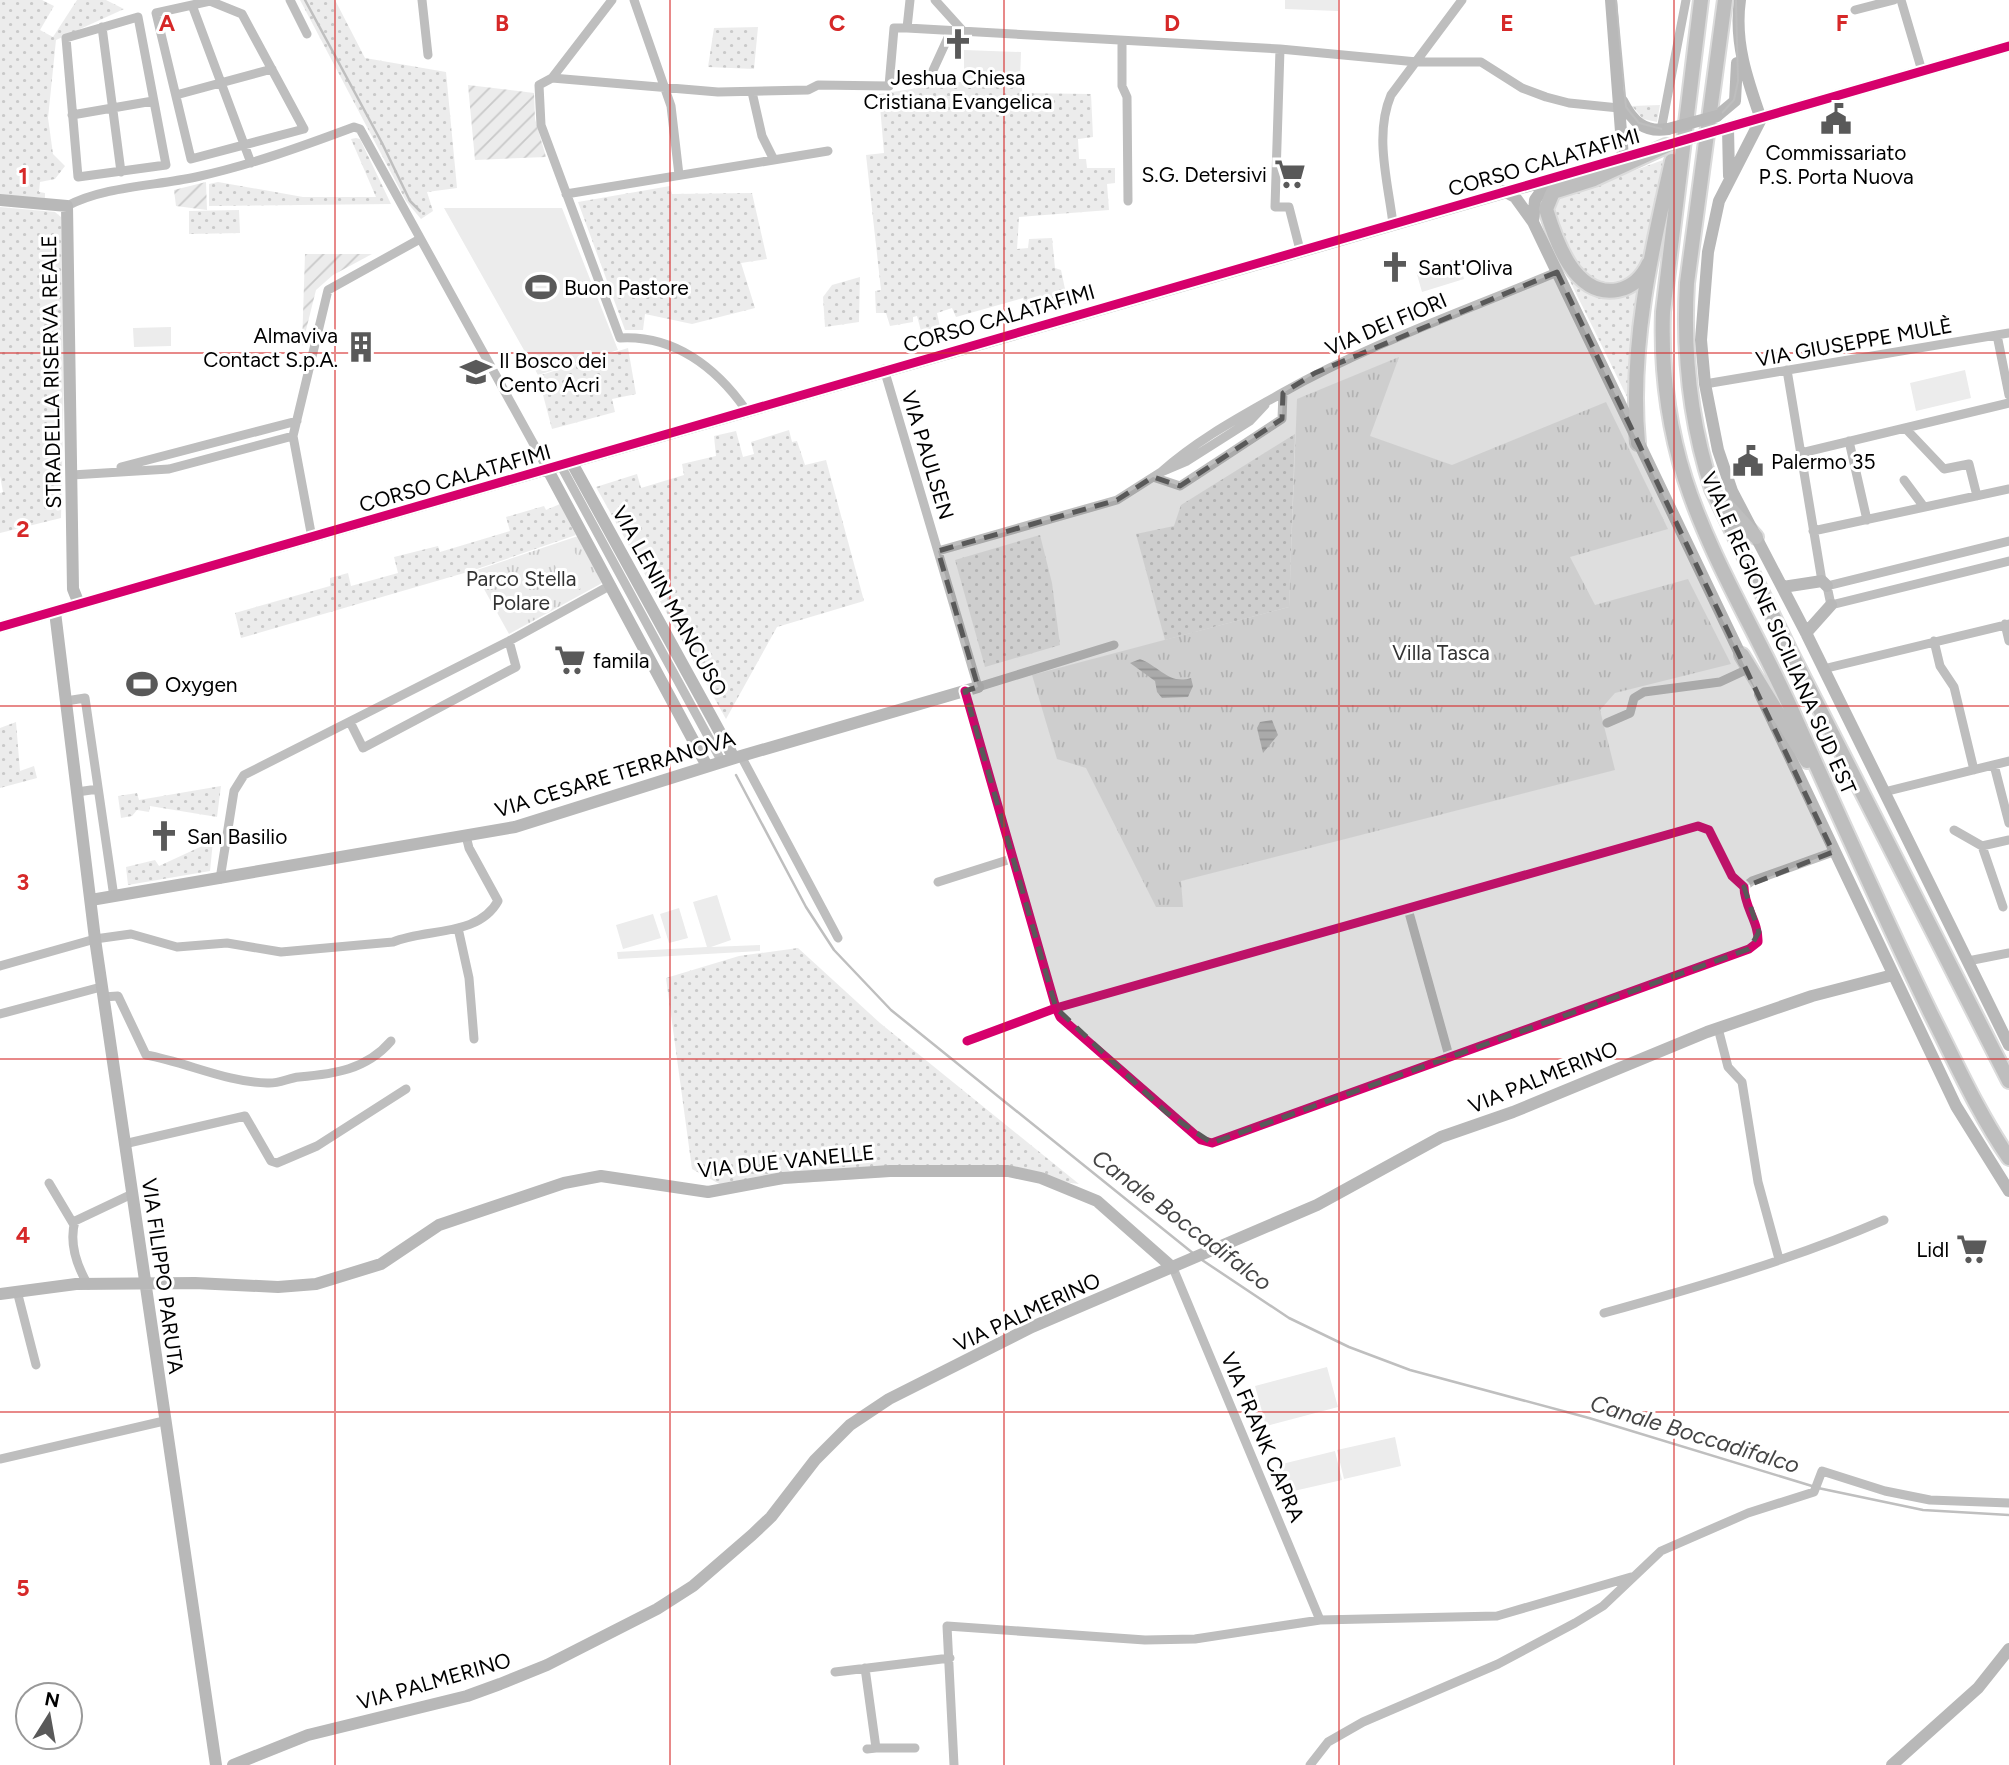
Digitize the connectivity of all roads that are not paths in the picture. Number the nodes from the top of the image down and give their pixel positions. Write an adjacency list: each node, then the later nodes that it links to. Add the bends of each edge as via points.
1 (290, 0): 22 (street)
2 (422, 0): 26 (street)
3 (612, 0): 30 (street)
4 (634, 0): 33 (street)
5 (910, 0): 18 (street)
6 (935, 0): 21 (street)
7 (1462, 0): 27 (street)
8 (1611, 0): 38 (street)
9 (1686, 0): 42 (street)
10 (1701, 0): 34 (main road)
11 (1725, 0): 43 (main road)
12 (1740, 0): 19 (street)
13 (1894, 0): 16 (street)
14 (1901, 0): 29 (street)
15 (192, 5): 28 (street, via 210,1 242,14); 32 (street); 36 (street, via 156,13)
16 (1855, 10)
17 (102, 27): 37 (street, via 138,17); 39 (street); 40 (street, via 66,38)
18 (907, 28): 20 (street); 35 (street, via 894,28 889,86 818,85 808,90)
19 (1738, 29): 41 (street, via 1744,69); 42 (street, bridge, via 1737,96 1732,105 1717,116)
20 (951, 31): 21 (street); 31 (street)
21 (963, 32): 23 (street)
22 (307, 34)
23 (1122, 42): 25 (street); 58 (street)
24 (2009, 46): 29 (street, CORSO CALATAFIMI)
25 (1280, 50): 27 (street); 63 (street, via 1275,207 1289,206)
26 (428, 55)
27 (1417, 62): 38 (street, via 1481,62 1546,97 1569,103); 61 (street, via 1391,95 1383,120)
28 (272, 69): 32 (street); 44 (street, via 304,129)
29 (1922, 71): 41 (street, CORSO CALATAFIMI)
30 (552, 78): 33 (street); 56 (street, via 539,85 541,125)
31 (929, 79)
32 (221, 83): 36 (street); 44 (street)
33 (664, 88): 35 (street); 51 (street, via 671,106)
34 (1689, 88): 64 (main road); 127 (main road, VIALE REGIONE SICILIANA SUD EST, via 1663,312 1662,347 1671,420 1698,515)
35 (752, 92): 48 (street, via 762,136)
36 (176, 95): 44 (street, via 191,159)
37 (153, 101): 39 (street); 50 (street, via 166,165)
38 (1619, 101): 42 (street, via 1644,127); 47 (street)
39 (112, 108): 40 (street); 50 (street)
40 (72, 115): 50 (street, via 78,177)
41 (1761, 119): 43 (street, CORSO CALATAFIMI); 53 (street, VIALE REGIONE SICILIANA SUD EST)
42 (1665, 130)
43 (1717, 132): 45 (street, CORSO CALATAFIMI, bridge); 53 (street, VIALE REGIONE SICILIANA SUD EST); 87 (main road, VIALE REGIONE SICILIANA SUD EST, via 1687,283 1685,348 1696,428)
44 (245, 144): 49 (street)
45 (1666, 146): 47 (street, CORSO CALATAFIMI); 64 (main road, via 1553,192 1546,209 1573,271 1595,289 1624,289 1645,270)
46 (828, 151): 48 (street)
47 (1623, 158): 52 (street, CORSO CALATAFIMI)
48 (774, 159): 51 (street)
49 (251, 163): 54 (street); 62 (street, via 354,127 363,133)
50 (117, 172): 54 (street)
51 (679, 175): 56 (street)
52 (1552, 177): 55 (street, CORSO CALATAFIMI); 60 (street, via 1540,189)
53 (1728, 180): 70 (street, VIALE REGIONE SICILIANA SUD EST, via 1715,216 1704,288)
54 (118, 191): 59 (street, via 83,197)
55 (1504, 191): 60 (street, VIALE REGIONE SICILIANA SUD EST, via 1515,197); 61 (street, CORSO CALATAFIMI)
56 (566, 194): 74 (street, via 620,338 656,339 691,355 727,383)
57 (0, 200): 59 (street, STRADELLA RISERVA REALE)
58 (1128, 201)
59 (67, 206): 84 (street, STRADELLA RISERVA REALE)
60 (1533, 222): 65 (street, VIALE REGIONE SICILIANA SUD EST)
61 (1393, 224): 63 (street, CORSO CALATAFIMI)
62 (420, 239): 75 (street, via 328,290); 82 (street)
63 (1300, 250): 68 (street, CORSO CALATAFIMI)
64 (1652, 255): 79 (main road, via 1634,407)
65 (1557, 272): 71 (street, VIA DEI FIORI, via 1315,373); 79 (street, VIALE REGIONE SICILIANA SUD EST)
66 (2009, 333): 67 (street, VIA GIUSEPPE MULÈ)
67 (1997, 335): 69 (street, VIA GIUSEPPE MULÈ); 72 (street)
68 (884, 369): 74 (street, CORSO CALATAFIMI); 96 (street, VIA PAULSEN)
69 (1787, 370): 70 (street, VIA GIUSEPPE MULÈ); 80 (street)
70 (1704, 384): 93 (street, VIALE REGIONE SICILIANA SUD EST, via 1728,481)
71 (1283, 393): 85 (street, VIA DEI FIORI, via 1250,421 1187,461); 85 (street, via 1282,419 1180,486)
72 (2009, 395)
73 (2009, 403): 76 (street)
74 (746, 410): 81 (street, CORSO CALATAFIMI)
75 (297, 421): 77 (street); 83 (street)
76 (1905, 428): 78 (street); 89 (street, via 1944,469 1969,464)
77 (293, 436): 83 (street, via 169,469); 94 (street)
78 (1849, 441): 80 (street); 91 (street)
79 (1638, 443): 111 (street, VIALE REGIONE SICILIANA SUD EST)
80 (1801, 453): 92 (street)
81 (566, 464): 82 (street, CORSO CALATAFIMI); 119 (street, VIA LENIN MANCUSO)
82 (548, 470): 94 (street, CORSO CALATAFIMI); 99 (street, VIA LENIN MANCUSO)
83 (102, 472): 84 (street)
84 (72, 474): 101 (street, STRADELLA RISERVA REALE, via 73,589)
85 (1157, 474): 96 (street, VIA DEI FIORI, via 1117,500)
86 (1904, 480): 90 (street)
87 (1712, 489): 93 (main road); 158 (main road, VIALE REGIONE SICILIANA SUD EST)
88 (2009, 489): 89 (street)
89 (1978, 496): 90 (street)
90 (1924, 507): 91 (street)
91 (1867, 520): 92 (street)
92 (1813, 531): 98 (street)
93 (1756, 537): 100 (street, VIALE REGIONE SICILIANA SUD EST)
94 (313, 538): 101 (street, CORSO CALATAFIMI)
95 (2009, 541): 98 (street)
96 (938, 551): 114 (street, VIA PAULSEN)
97 (2009, 561): 102 (street)
98 (1825, 583): 100 (street); 102 (street)
99 (611, 585): 107 (street); 122 (street, VIA LENIN MANCUSO)
100 (1783, 587): 106 (street, VIALE REGIONE SICILIANA SUD EST)
101 (79, 604): 103 (street, CORSO CALATAFIMI)
102 (1831, 605): 106 (street)
103 (55, 612): 105 (street, CORSO CALATAFIMI); 116 (street, VIA FILIPPO PARUTA)
104 (2007, 624): 108 (street); 109 (street)
105 (0, 627)
106 (1806, 633): 113 (street, VIALE REGIONE SICILIANA SUD EST)
107 (509, 641): 117 (street); 117 (street, via 516,667 363,748)
108 (1934, 641): 113 (street); 123 (street, via 1940,666 1954,687)
109 (2009, 641)
110 (1114, 645): 114 (street)
111 (1742, 655): 112 (street, VIALE REGIONE SICILIANA SUD EST); 127 (main road)
112 (1748, 669): 118 (street, via 1720,682 1644,692 1634,698 1630,713); 133 (street, VIALE REGIONE SICILIANA SUD EST)
113 (1823, 669): 126 (street, VIALE REGIONE SICILIANA SUD EST)
114 (978, 687): 115 (street, VIA CESARE TERRANOVA)
115 (965, 691): 119 (street, VIA CESARE TERRANOVA); 134 (street)
116 (66, 701): 124 (street, via 85,698); 125 (street, VIA FILIPPO PARUTA)
117 (350, 722): 135 (street, via 244,775 234,791)
118 (1607, 723)
119 (732, 759): 122 (street, VIA CESARE TERRANOVA); 144 (street)
120 (2009, 761): 121 (street)
121 (1994, 765): 123 (street); 128 (street)
122 (707, 766): 130 (street, VIA CESARE TERRANOVA, via 515,827)
123 (1974, 770): 126 (street)
124 (98, 789): 125 (street); 138 (street)
125 (77, 792): 139 (street, VIA FILIPPO PARUTA)
126 (1884, 792): 146 (street, VIALE REGIONE SICILIANA SUD EST)
127 (1830, 796): 161 (main road, VIALE REGIONE SICILIANA SUD EST, via 1972,1096)
128 (2009, 823)
129 (1954, 830): 132 (street)
130 (466, 836): 135 (street, VIA CESARE TERRANOVA); 142 (street, via 468,848 498,901 491,914)
131 (2009, 840): 132 (street)
132 (1982, 846): 140 (street)
133 (1832, 852): 137 (street); 148 (street, VIALE REGIONE SICILIANA SUD EST)
134 (1014, 858): 136 (street); 150 (street)
135 (220, 879): 138 (street, VIA CESARE TERRANOVA)
136 (938, 882)
137 (1744, 887): 141 (street, via 1732,876 1709,830 1698,826); 157 (street, via 1759,932 1758,942 1749,949)
138 (114, 897): 139 (street, VIA CESARE TERRANOVA)
139 (91, 900): 143 (street, VIA FILIPPO PARUTA)
140 (2003, 907)
141 (1408, 909): 150 (street); 157 (street)
142 (458, 928): 143 (street, via 393,942 281,952 227,943 177,947 131,934); 153 (street, via 469,978)
143 (94, 939): 147 (street); 149 (street, VIA FILIPPO PARUTA)
144 (838, 939)
145 (2009, 953): 146 (street)
146 (1968, 961): 156 (street, VIALE REGIONE SICILIANA SUD EST)
147 (0, 966)
148 (1893, 975): 152 (street, VIA PALMERINO); 163 (street, VIALE REGIONE SICILIANA SUD EST, via 1956,1106)
149 (102, 992): 151 (street); 154 (street, via 118,996 146,1055 231,1078 267,1083 324,1076 352,1069 380,1054); 160 (street, VIA FILIPPO PARUTA)
150 (1056, 1008): 155 (street); 157 (street, via 1060,1017 1167,1113 1201,1140 1212,1143)
151 (0, 1014)
152 (1718, 1028): 167 (street, via 1728,1067 1742,1082 1758,1182); 168 (street, VIA PALMERINO, via 1441,1138 1317,1205)
153 (474, 1039)
154 (391, 1041)
155 (967, 1041)
156 (2009, 1045)
157 (1449, 1056)
158 (2009, 1081)
159 (406, 1089): 160 (street, via 317,1146 277,1163 271,1161 245,1116)
160 (124, 1144): 164 (street, VIA FILIPPO PARUTA)
161 (2009, 1158)
162 (49, 1183): 166 (street)
163 (2009, 1191)
164 (131, 1194): 166 (street); 169 (street, VIA FILIPPO PARUTA)
165 (1884, 1220): 167 (street)
166 (74, 1225): 170 (street, via 71,1233 79,1269)
167 (1779, 1259): 173 (street, via 1697,1288)
168 (1173, 1268): 169 (street, VIA DUE VANELLE, via 1097,1201 1041,1178 1007,1171 890,1171 772,1179 708,1192 601,1176 564,1183 439,1225 382,1264 316,1284); 179 (street, VIA FRANK CAPRA); 186 (street, VIA PALMERINO, via 1032,1328 867,1412 815,1460 752,1535 693,1586 657,1609 500,1684 308,1735)
169 (145, 1284): 170 (street, VIA DUE VANELLE); 175 (street, VIA FILIPPO PARUTA)
170 (88, 1285): 171 (street, VIA DUE VANELLE)
171 (17, 1291): 172 (street, VIA DUE VANELLE); 174 (street)
172 (0, 1294)
173 (1604, 1313)
174 (36, 1365)
175 (164, 1421): 176 (street); 185 (street, VIA FILIPPO PARUTA)
176 (0, 1459)
177 (2009, 1503): 178 (street, via 1930,1500 1822,1471 1814,1492 1690,1536 1661,1551)
178 (1631, 1577): 179 (street, via 1497,1616); 188 (street, via 1603,1606 1575,1623 1498,1664 1363,1722 1328,1742)
179 (1320, 1620): 181 (street, via 1195,1639 1145,1640 947,1626)
180 (2009, 1649): 189 (street, via 1978,1688)
181 (950, 1658): 182 (street); 187 (street)
182 (865, 1668): 183 (street); 184 (street, via 872,1749)
183 (835, 1672)
184 (915, 1748)
185 (216, 1765)
186 (233, 1765)
187 (954, 1765)
188 (1310, 1765)
189 (1892, 1765)

